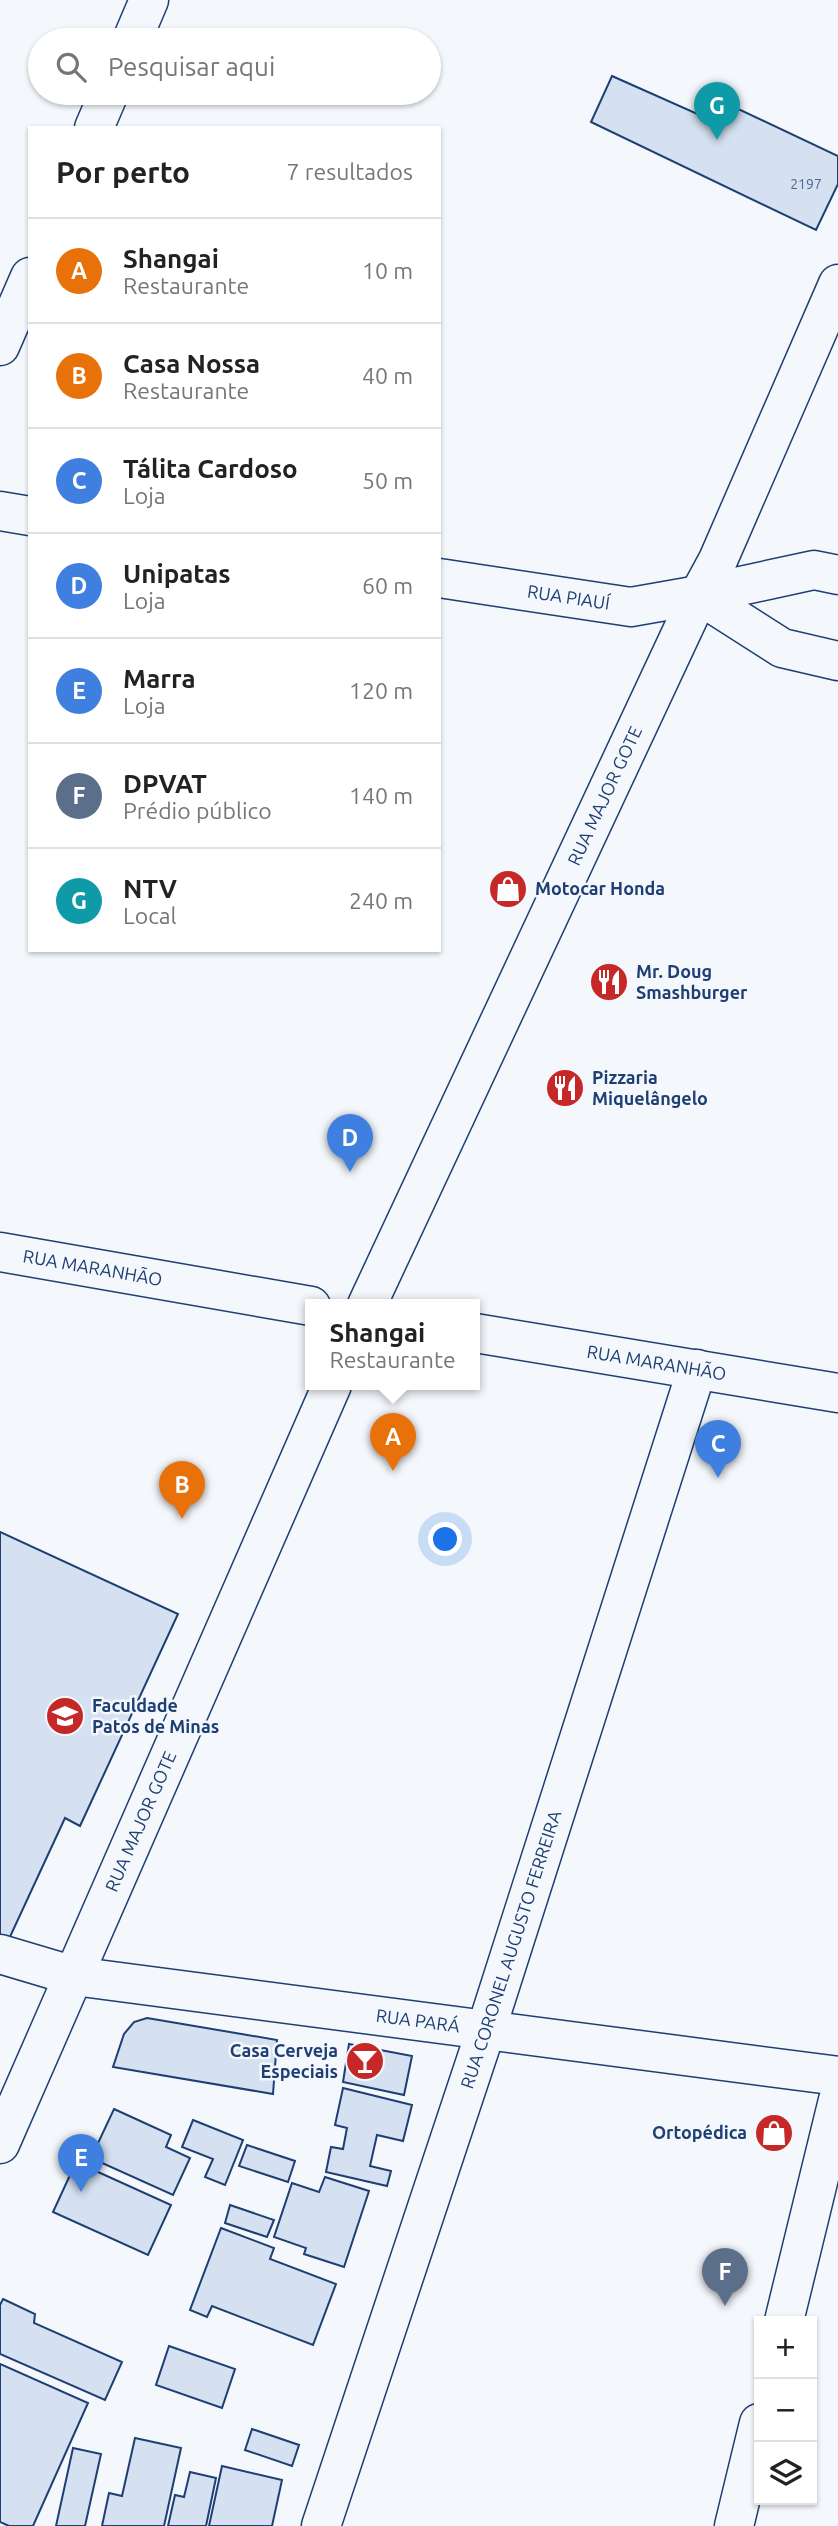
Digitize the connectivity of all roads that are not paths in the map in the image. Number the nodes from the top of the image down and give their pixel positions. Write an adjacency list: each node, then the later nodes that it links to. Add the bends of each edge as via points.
1 (149, 0): 2 (street)
2 (137, 28)
3 (104, 105): 4 (street)
4 (95, 126)
5 (28, 282): 7 (street)
6 (838, 284): 12 (street, RUA MAJOR GOTE)
7 (0, 345)
8 (0, 511): 9 (street)
9 (28, 516)
10 (838, 575): 12 (street, RUA PIAUÍ, via 814,570)
11 (441, 578): 12 (street, RUA PIAUÍ, via 631,607)
12 (699, 595): 13 (street, via 782,648); 15 (street, RUA MAJOR GOTE)
13 (838, 661)
14 (0, 1252): 16 (street, RUA MARANHÃO)
15 (370, 1299)
16 (305, 1305)
17 (480, 1334): 18 (street, RUA MARANHÃO)
18 (697, 1370): 20 (street, RUA MARANHÃO); 23 (street, RUA CORONEL AUGUSTO FERREIRA)
19 (330, 1390): 22 (street, RUA MAJOR GOTE)
20 (838, 1393)
21 (0, 1954): 22 (street, RUA PARÁ)
22 (74, 1976): 23 (street, RUA PARÁ); 26 (street, RUA MAJOR GOTE)
23 (486, 2030): 24 (street, RUA PARÁ); 29 (street, RUA CORONEL AUGUSTO FERREIRA)
24 (838, 2076)
25 (838, 2100): 27 (street)
26 (0, 2144)
27 (785, 2316)
28 (754, 2442): 30 (street)
29 (321, 2526)
30 (734, 2526)

